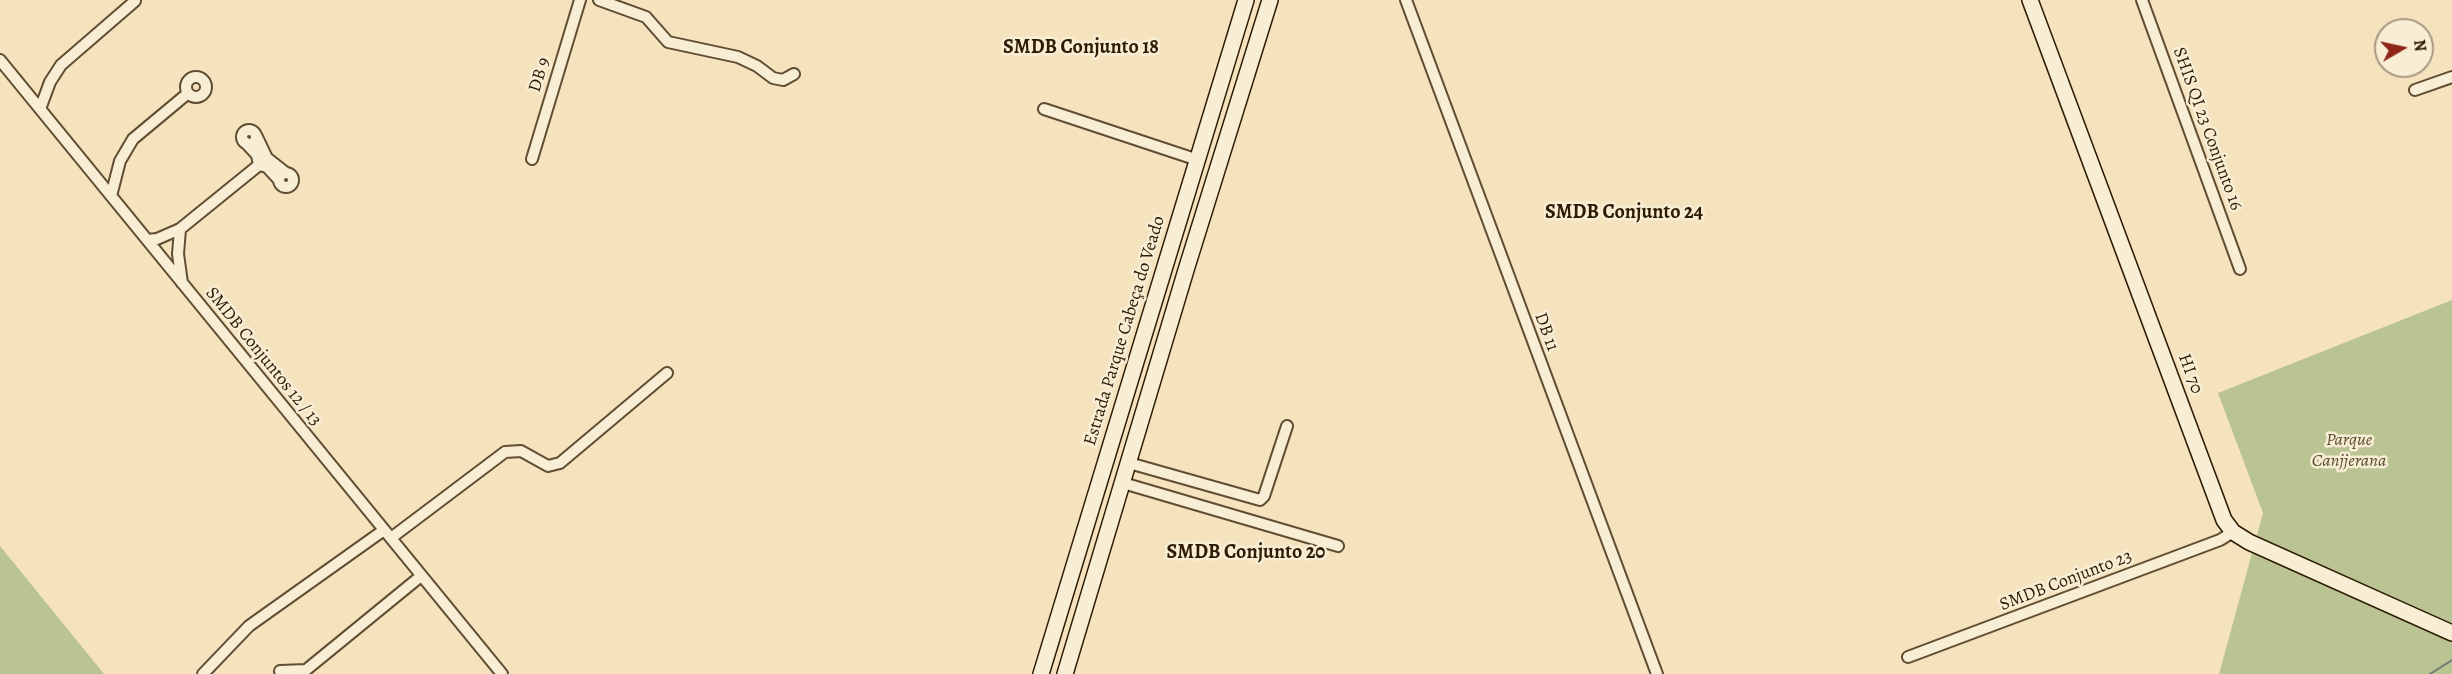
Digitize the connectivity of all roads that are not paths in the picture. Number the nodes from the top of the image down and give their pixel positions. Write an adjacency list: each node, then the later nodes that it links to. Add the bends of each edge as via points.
1 (135, 0): 14 (street, via 61,65)
2 (580, 0): 16 (street, DB 9)
3 (599, 0): 10 (street, via 646,17 668,42 738,57 773,78 783,80)
4 (1246, 0): 17 (main road, Estrada Parque Cabeça do Veado)
5 (1270, 0): 26 (main road)
6 (1406, 0): 39 (street, DB 11)
7 (2030, 0): 28 (main road, HI 70, via 2219,508)
8 (2142, 0): 22 (street, SHIS QI 23 Conjunto 16)
9 (0, 60): 14 (street, SMDB Conjuntos 12 / 13)
10 (794, 74)
11 (2452, 77): 12 (street)
12 (2415, 90)
13 (188, 94): 19 (street, via 133,139 120,161)
14 (39, 109): 19 (street, SMDB Conjuntos 12 / 13)
15 (1044, 109): 17 (street)
16 (532, 159)
17 (1198, 159): 37 (main road, Estrada Parque Cabeça do Veado)
18 (259, 165): 18 (street, via 257,155 245,142 252,143 256,135 267,158 283,177); 20 (street)
19 (111, 196): 21 (street, SMDB Conjuntos 12 / 13)
20 (180, 229): 21 (street); 23 (street)
21 (147, 240): 23 (street, SMDB Conjuntos 12 / 13)
22 (2240, 269)
23 (182, 284): 29 (street, SMDB Conjuntos 12 / 13)
24 (667, 373): 29 (street, via 556,465 548,466 516,449 505,452)
25 (1287, 426): 26 (street, via 1260,500)
26 (1129, 463): 27 (main road)
27 (1123, 483): 30 (street); 38 (main road)
28 (2233, 532): 32 (main road); 33 (street, SMDB Conjunto 23)
29 (388, 534): 31 (street, SMDB Conjuntos 12 / 13); 35 (street, via 257,619)
30 (1338, 546)
31 (421, 576): 34 (street, via 306,670); 36 (street, SMDB Conjuntos 12 / 13)
32 (2452, 633)
33 (1908, 657)
34 (280, 671)
35 (203, 674)
36 (502, 674)
37 (1041, 674)
38 (1065, 674)
39 (1657, 674)

